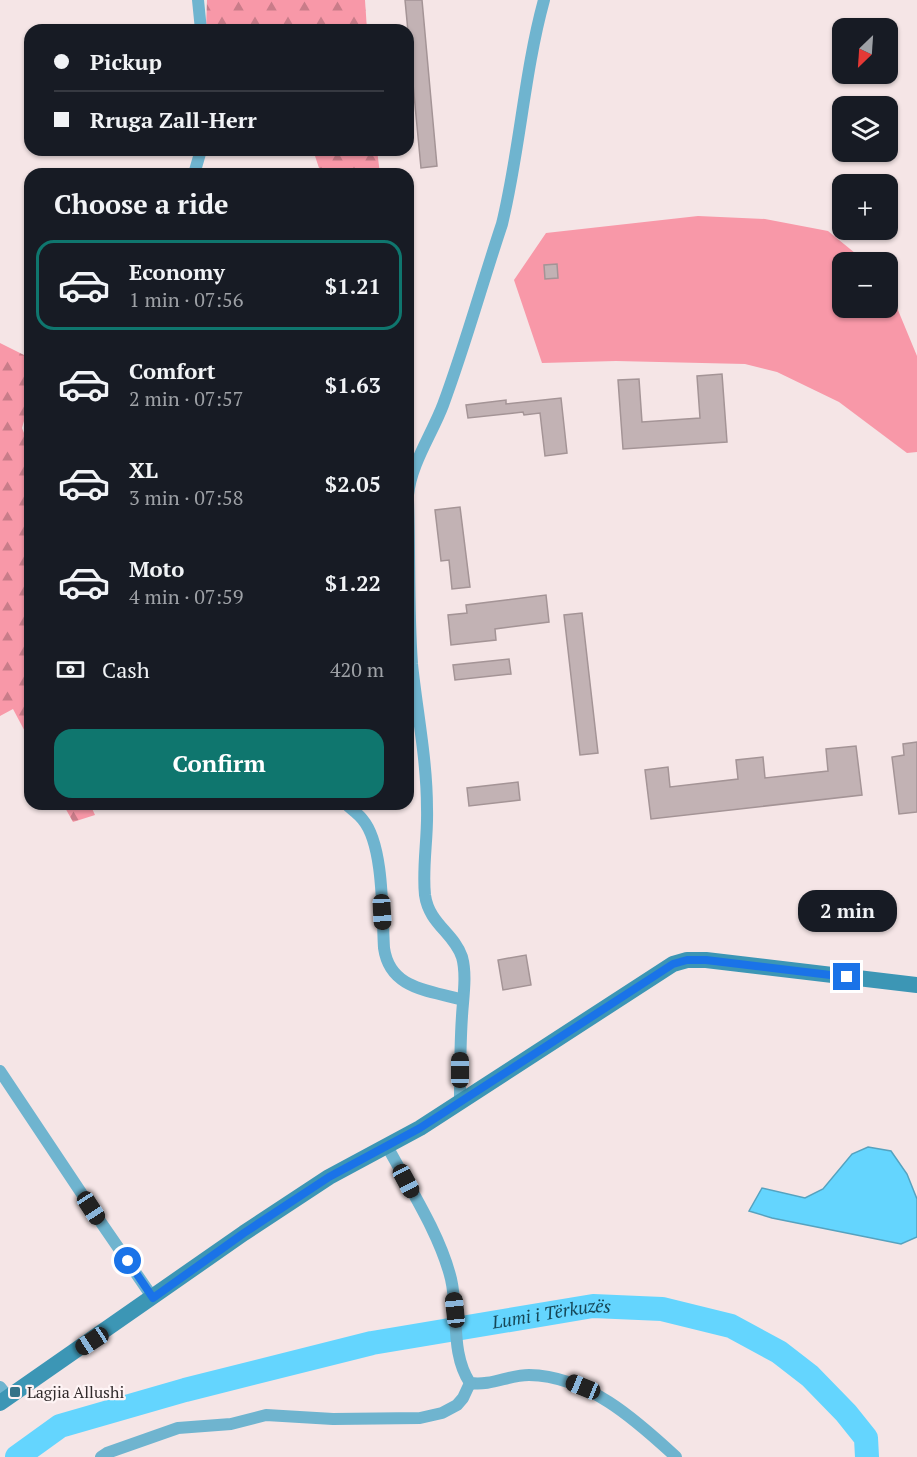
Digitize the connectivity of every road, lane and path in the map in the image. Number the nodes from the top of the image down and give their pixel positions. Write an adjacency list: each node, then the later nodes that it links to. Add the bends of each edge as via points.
1 (198, 0): 3 (street)
2 (544, 0): 4 (street, via 502,224 444,402)
3 (200, 24)
4 (414, 462)
5 (414, 679): 8 (street, via 428,810 425,894 434,920 462,958)
6 (353, 810): 8 (street, via 372,833 377,850 386,960 401,980 414,987)
7 (917, 986): 10 (main road, via 687,960 660,971)
8 (463, 1000): 10 (street)
9 (0, 1071): 12 (street)
10 (460, 1103): 11 (main road)
11 (387, 1146): 12 (main road, via 329,1177); 13 (street, via 446,1261 452,1281 459,1353)
12 (153, 1298): 14 (main road)
13 (470, 1383): 15 (street, via 457,1405 420,1418 333,1419 266,1414 231,1424 178,1428); 16 (street, via 487,1385 525,1375 562,1379 617,1408)
14 (3, 1396)
15 (101, 1457)
16 (676, 1457)

